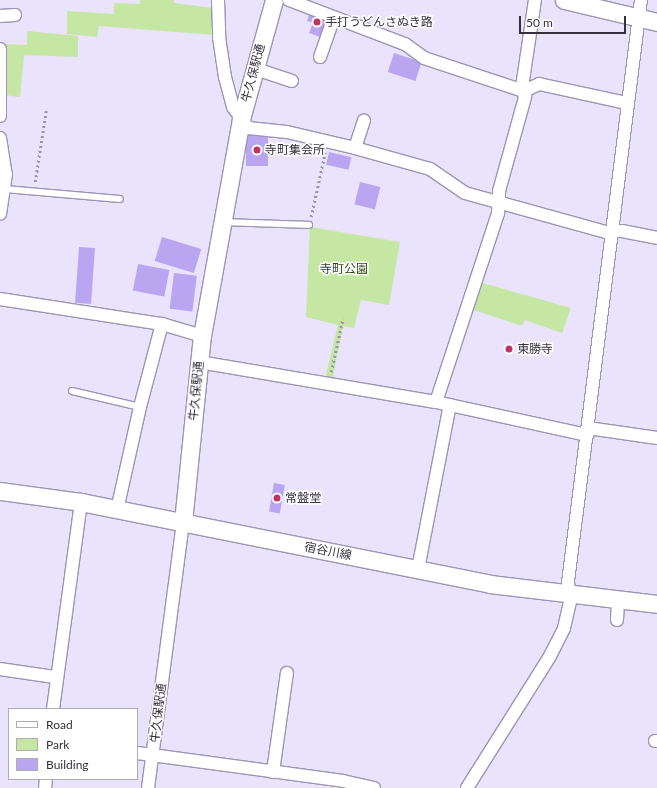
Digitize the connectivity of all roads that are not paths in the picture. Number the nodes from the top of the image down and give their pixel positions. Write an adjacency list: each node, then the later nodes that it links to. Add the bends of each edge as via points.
1 (218, 0): 19 (street, via 219,37 225,77 233,107)
2 (274, 0): 14 (main road, 牛久保駅通)
3 (289, 0): 9 (street)
4 (535, 0): 16 (street, via 522,87)
5 (564, 0): 10 (main road)
6 (641, 0): 10 (street)
7 (15, 15): 8 (street)
8 (0, 16)
9 (334, 17): 13 (street); 16 (street, via 405,44 424,58)
10 (639, 17): 11 (main road); 17 (street)
11 (657, 22)
12 (0, 49): 18 (street)
13 (320, 57)
14 (253, 68): 15 (street); 19 (main road, 牛久保駅通)
15 (292, 81)
16 (524, 91): 17 (street, via 539,84); 25 (street, via 525,98)
17 (627, 103): 29 (street)
18 (0, 116)
19 (241, 119): 22 (street, via 248,128 328,140); 27 (main road, 牛久保駅通)
20 (364, 120): 22 (street)
21 (0, 138): 23 (street, via 5,162)
22 (355, 148): 25 (street, via 430,168 465,193)
23 (5, 189): 24 (lane); 26 (street)
24 (120, 199)
25 (498, 202): 29 (street, via 606,232); 36 (street, via 498,213)
26 (0, 214)
27 (224, 222): 28 (lane); 33 (main road, 牛久保駅通)
28 (309, 225)
29 (614, 231): 30 (street); 39 (street)
30 (657, 238)
31 (0, 299): 32 (street, via 52,305)
32 (162, 324): 33 (street); 38 (street)
33 (202, 336): 34 (main road, 牛久保駅通)
34 (199, 362): 36 (street); 44 (main road, 牛久保駅通)
35 (72, 391): 38 (lane)
36 (436, 402): 37 (street)
37 (450, 405): 39 (street); 45 (street)
38 (140, 407): 43 (street)
39 (588, 432): 40 (street); 46 (street, via 568,582)
40 (657, 438)
41 (0, 491): 42 (main road, 宿谷川線)
42 (81, 502): 43 (main road, 宿谷川線); 52 (street)
43 (117, 510): 44 (main road, 宿谷川線)
44 (183, 522): 45 (main road, 宿谷川線); 55 (street, 牛久保駅通)
45 (418, 569): 46 (main road, 宿谷川線, via 490,584)
46 (570, 594): 47 (main road, 宿谷川線); 60 (street, via 560,639)
47 (618, 601): 48 (main road, 宿谷川線); 49 (street)
48 (657, 604)
49 (617, 620)
50 (0, 669): 52 (street)
51 (287, 673): 56 (street)
52 (55, 677): 53 (street)
53 (53, 708)
54 (138, 754): 55 (street)
55 (152, 755): 56 (street); 58 (street, 牛久保駅通)
56 (273, 772): 57 (street)
57 (342, 784): 59 (street)
58 (148, 788)
59 (374, 788)
60 (467, 788)

